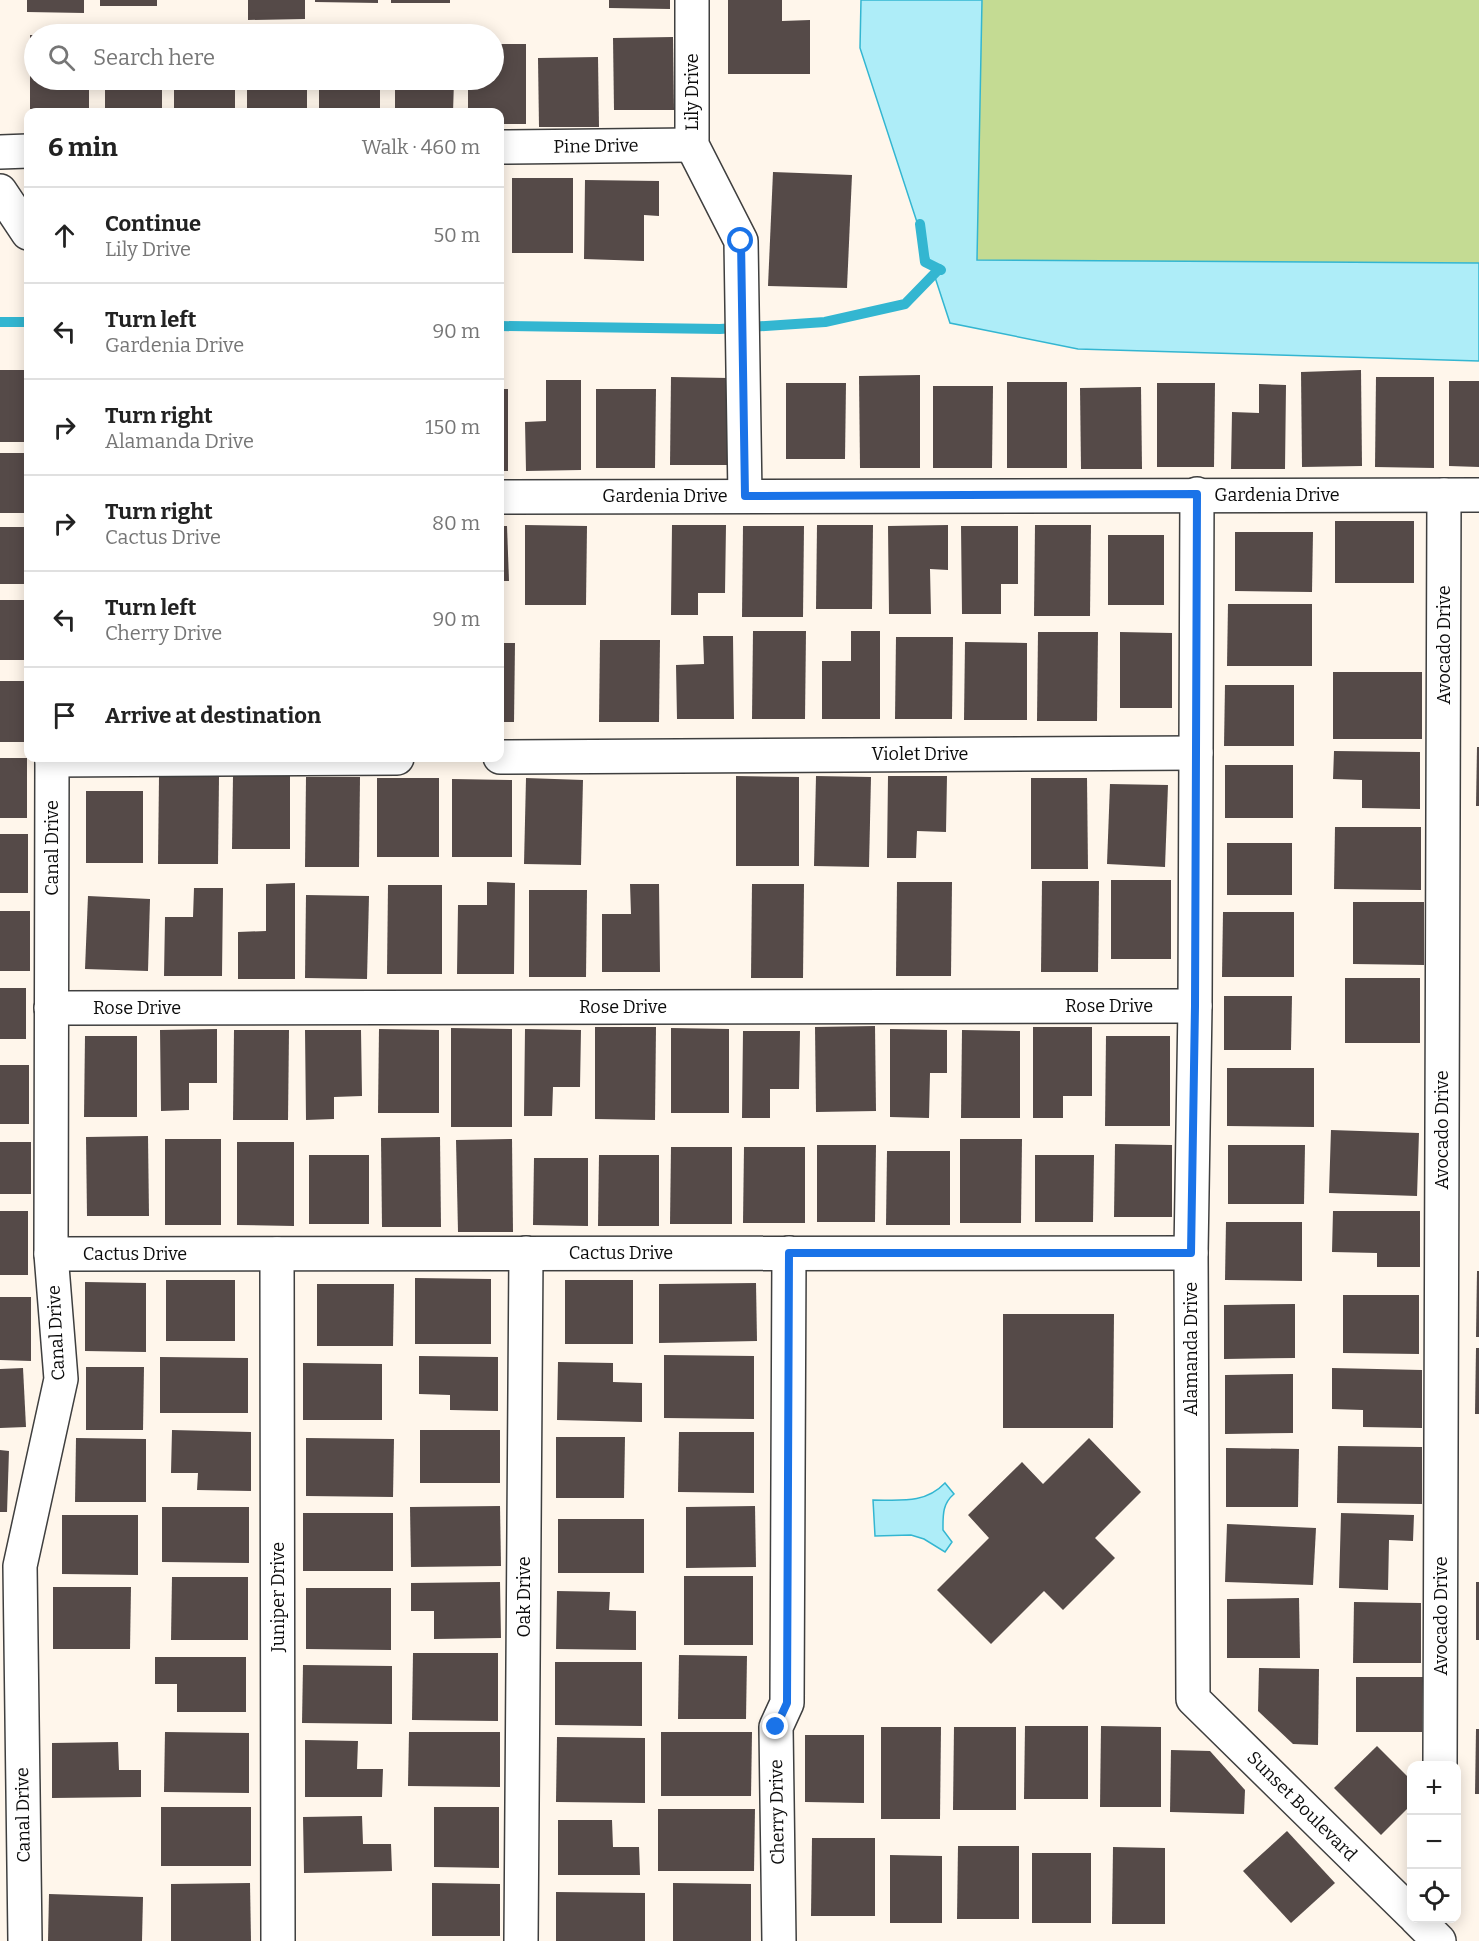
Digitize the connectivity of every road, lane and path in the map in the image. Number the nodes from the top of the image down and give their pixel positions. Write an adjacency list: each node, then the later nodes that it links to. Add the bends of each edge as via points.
1 (692, 0): 2 (street, Lily Drive)
2 (692, 145): 3 (street, Pine Drive); 11 (street, Lily Drive, via 741,241)
3 (504, 147)
4 (24, 151): 5 (street)
5 (0, 152)
6 (0, 191): 7 (street)
7 (24, 227)
8 (1197, 494): 9 (street, Gardenia Drive); 11 (street, Gardenia Drive); 13 (street, Alamanda Drive)
9 (1444, 495): 10 (street, Gardenia Drive); 24 (street, Avocado Drive)
10 (1479, 495)
11 (745, 496): 12 (street, Gardenia Drive)
12 (504, 497)
13 (1196, 753): 14 (street, Violet Drive); 16 (street, Alamanda Drive)
14 (504, 757)
15 (52, 762): 17 (street, Canal Drive)
16 (1195, 1006): 17 (street, Rose Drive); 20 (street, Alamanda Drive)
17 (51, 1008): 21 (street, Canal Drive)
18 (526, 1253): 19 (street, Cactus Drive); 22 (street, Cactus Drive); 30 (street, Oak Drive)
19 (789, 1253): 20 (street, Cactus Drive); 31 (street, Cherry Drive, via 787,1703 776,1727)
20 (1191, 1253): 23 (street, Alamanda Drive)
21 (51, 1254): 22 (street, Cactus Drive); 28 (street, Canal Drive, via 61,1379 20,1566)
22 (277, 1254): 29 (street, Juniper Drive)
23 (1193, 1699): 25 (street, Sunset Boulevard)
24 (1440, 1761)
25 (1407, 1909)
26 (1421, 1923): 32 (street)
27 (1440, 1923): 32 (street)
28 (25, 1941)
29 (278, 1941)
30 (521, 1941)
31 (779, 1941)
32 (1439, 1941)

